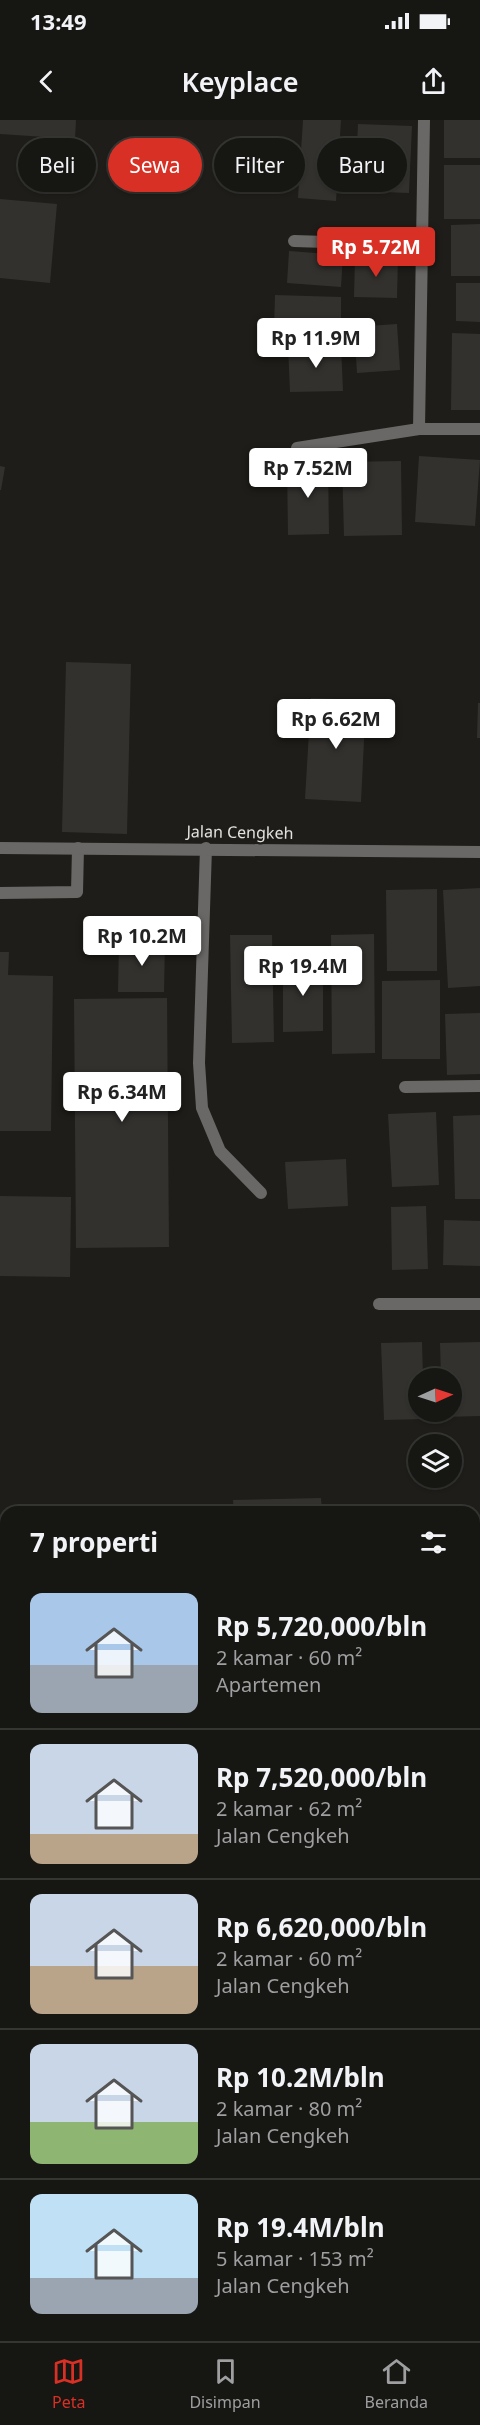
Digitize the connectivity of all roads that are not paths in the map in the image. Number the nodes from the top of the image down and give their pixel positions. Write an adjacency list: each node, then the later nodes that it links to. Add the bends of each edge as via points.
1 (424, 120): 3 (street)
2 (294, 242): 3 (street)
3 (421, 245): 4 (street)
4 (419, 429): 5 (street); 6 (street)
5 (480, 429)
6 (297, 448)
7 (0, 848): 8 (street, Jalan Cengkeh)
8 (78, 848): 9 (street, Jalan Cengkeh); 11 (street, via 77,892)
9 (206, 848): 10 (street, Jalan Cengkeh); 14 (street, via 199,1063 202,1108 220,1151)
10 (480, 852)
11 (0, 893)
12 (480, 1086): 13 (street)
13 (405, 1087)
14 (261, 1193)
15 (380, 1304): 16 (street)
16 (480, 1304)

